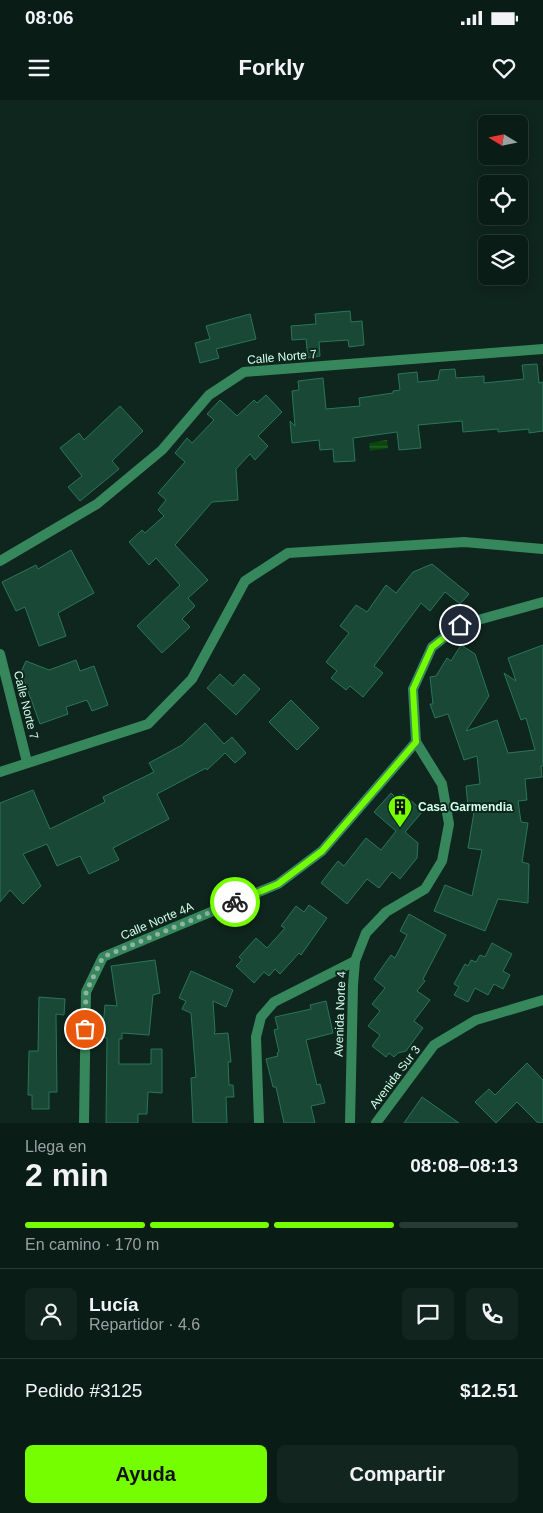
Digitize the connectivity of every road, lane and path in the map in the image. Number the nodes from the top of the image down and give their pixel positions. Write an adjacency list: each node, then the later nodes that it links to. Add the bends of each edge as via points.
1 (543, 349): 3 (street, Calle Norte 7, via 244,372 209,395 162,450 97,504)
2 (543, 548): 7 (street, via 464,542 288,554 245,581 192,678 148,724)
3 (0, 561)
4 (543, 602): 6 (street, via 460,625 432,647 413,689)
5 (0, 654): 7 (street, Calle Norte 7)
6 (416, 742): 9 (street, Avenida Norte 4, via 442,784 449,824 442,861 425,889 386,912 366,933); 11 (street, Calle Norte 4A, via 322,851 278,884 103,957 86,992)
7 (27, 762): 8 (street)
8 (0, 772)
9 (355, 961): 12 (street, via 274,1002 261,1017 256,1037); 13 (street, Avenida Norte 4)
10 (543, 1000): 14 (street, Avenida Sur 3, via 476,1020 434,1045)
11 (84, 1123)
12 (259, 1123)
13 (350, 1123)
14 (376, 1123)

